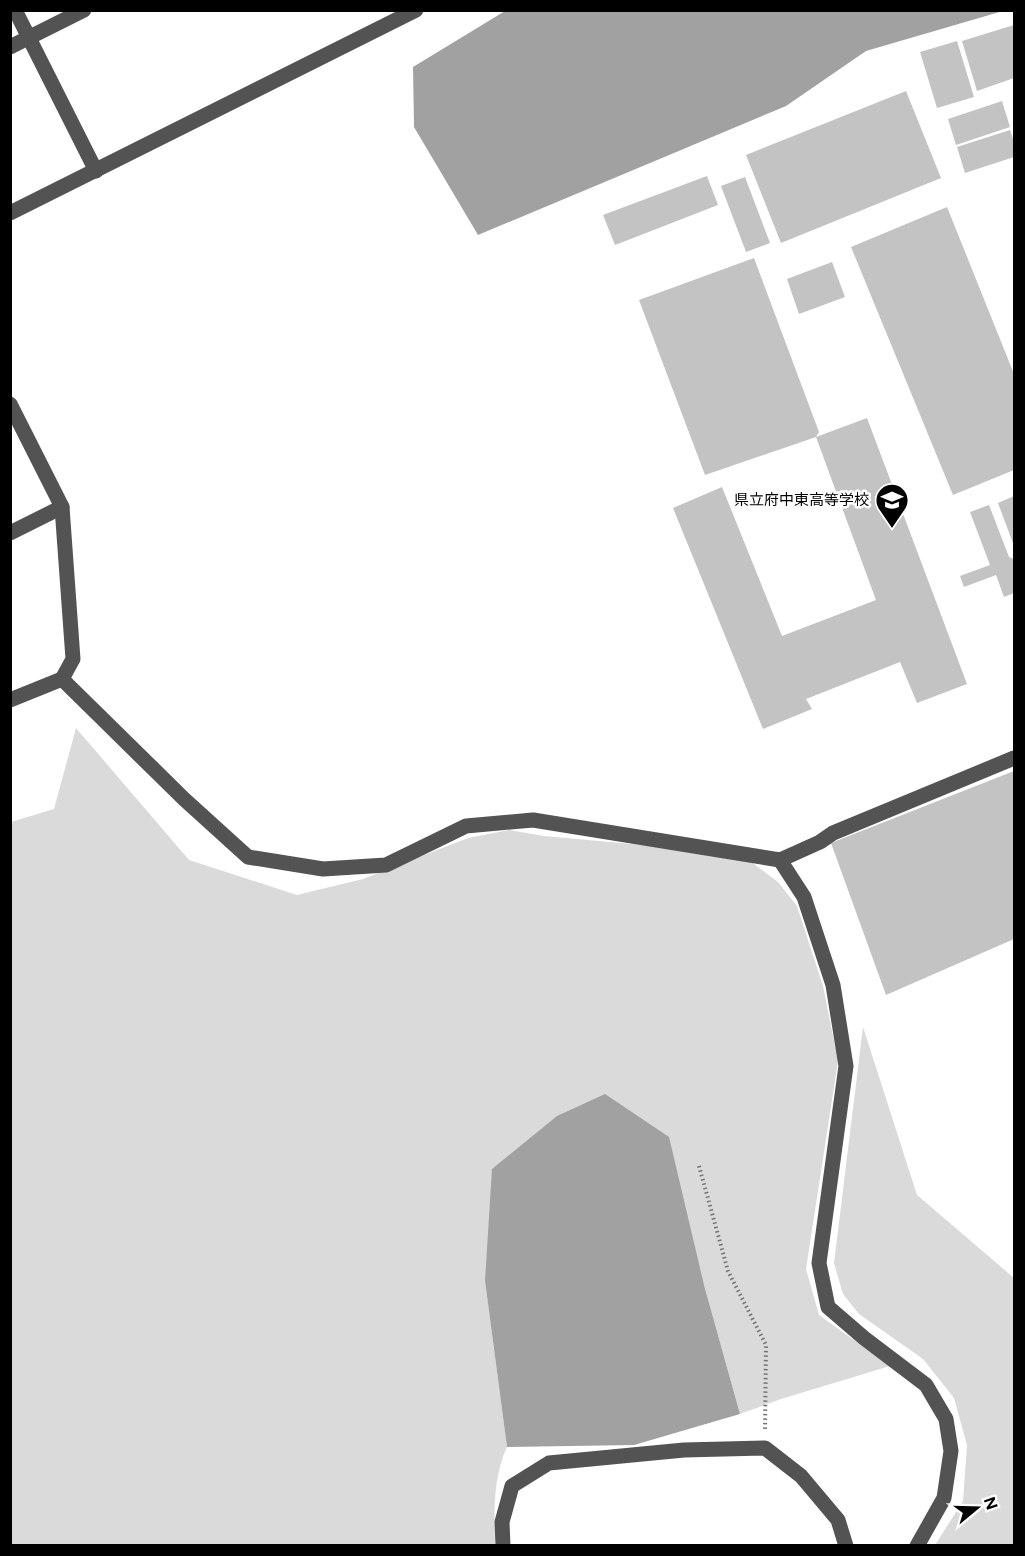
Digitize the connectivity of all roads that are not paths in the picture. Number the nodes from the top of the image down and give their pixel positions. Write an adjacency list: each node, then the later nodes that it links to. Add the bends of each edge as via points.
1 (15, 10): 4 (street)
2 (84, 10): 4 (street)
3 (416, 10): 6 (street)
4 (29, 38): 5 (street); 6 (street)
5 (10, 47)
6 (96, 171): 7 (street)
7 (10, 213)
8 (10, 404): 9 (street)
9 (62, 507): 10 (street); 11 (street, via 73,659)
10 (10, 533)
11 (62, 679): 12 (street); 14 (street, via 248,857 323,869 386,865 466,826 533,820)
12 (10, 700)
13 (1014, 758): 14 (street, via 833,833)
14 (780, 860): 17 (street, via 804,897 833,985 846,1066 819,1263 828,1307 926,1385 946,1419 951,1450 944,1498)
15 (503, 1545): 16 (street, via 502,1522 512,1486 549,1463 684,1450 765,1448 801,1476 838,1520)
16 (846, 1545)
17 (917, 1545)

